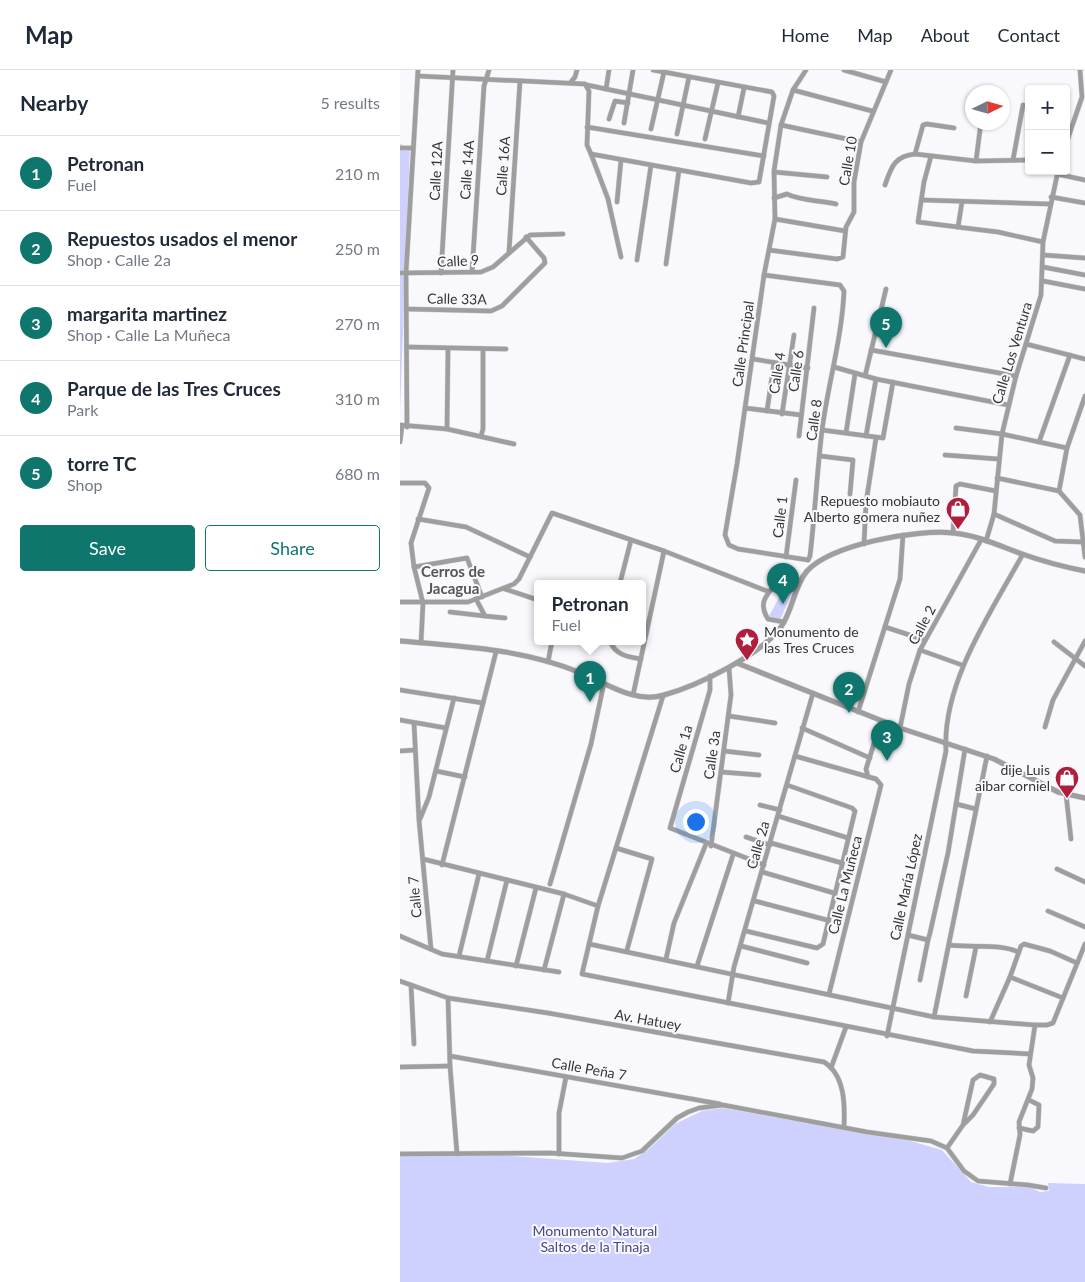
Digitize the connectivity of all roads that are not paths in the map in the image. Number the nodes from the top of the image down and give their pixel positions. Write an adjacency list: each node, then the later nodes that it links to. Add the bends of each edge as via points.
1 (418, 70): 13 (street)
2 (453, 70): 15 (street, Calle 12A)
3 (489, 70): 16 (street, Calle 14A)
4 (577, 70): 18 (street)
5 (609, 70): 23 (street)
6 (633, 70): 25 (street)
7 (654, 70): 12 (street)
8 (806, 70): 24 (street, Calle Principal)
9 (844, 70): 19 (street)
10 (891, 70): 19 (street, Calle 10)
11 (1080, 70): 41 (street, via 1082,97)
12 (664, 72): 14 (street); 26 (street)
13 (418, 76): 15 (street); 46 (street)
14 (689, 77): 20 (street); 28 (street)
15 (453, 79): 16 (street); 86 (street, Calle 12A)
16 (486, 79): 17 (street); 85 (street, Calle 14A)
17 (520, 80): 18 (street); 78 (street, Calle 16A)
18 (571, 82): 21 (street)
19 (886, 82): 31 (street, Calle 10)
20 (718, 83): 22 (street); 30 (street)
21 (587, 85): 23 (street); 37 (street)
22 (744, 88): 32 (street); 34 (street, via 773,94)
23 (606, 89): 25 (street)
24 (793, 90): 31 (street); 36 (street, Calle Principal)
25 (629, 94): 26 (street); 27 (street)
26 (657, 100): 28 (street); 39 (street)
27 (628, 103): 33 (street, via 615,101); 35 (street)
28 (683, 105): 30 (street); 42 (street)
29 (1023, 105): 52 (street)
30 (711, 110): 32 (street); 43 (street)
31 (872, 111): 44 (street, Calle 10)
32 (738, 117): 34 (street)
33 (609, 119)
34 (768, 123): 49 (street)
35 (624, 124)
36 (781, 125): 44 (street); 57 (street, Calle Principal)
37 (587, 127): 47 (street); 49 (street)
38 (954, 128): 48 (street, via 923,125)
39 (651, 129)
40 (980, 130): 54 (street)
41 (1070, 132)
42 (676, 134)
43 (705, 139)
44 (861, 142): 73 (street, Calle 10, via 854,182 854,212)
45 (400, 148): 46 (street)
46 (412, 148): 88 (street)
47 (591, 154): 51 (street); 80 (street, via 608,199)
48 (915, 154): 50 (street); 62 (street, via 898,158)
49 (764, 156): 56 (street, via 761,180 756,183)
50 (931, 156): 54 (street); 65 (street)
51 (621, 160): 55 (street); 66 (street)
52 (1013, 160): 53 (street); 54 (street)
53 (1025, 160)
54 (976, 161)
55 (651, 165): 56 (street); 82 (street)
56 (679, 170): 83 (street)
57 (774, 172): 60 (street); 64 (street, Calle Principal)
58 (1058, 175): 63 (street, Calle Los Ventura)
59 (1066, 175): 61 (street)
60 (827, 177)
61 (1085, 180)
62 (885, 185)
63 (1052, 197): 68 (street); 70 (street, Calle Los Ventura)
64 (774, 198): 69 (street, via 787,194 798,199 813,198); 71 (street, Calle Principal)
65 (922, 200): 67 (street); 72 (street, via 919,222)
66 (617, 202)
67 (962, 202): 70 (street); 72 (street)
68 (1085, 203)
69 (836, 204)
70 (1050, 204): 76 (street, Calle Los Ventura)
71 (775, 220): 73 (street); 77 (street, Calle Principal)
72 (957, 227): 76 (street)
73 (845, 231): 77 (street, Calle 10, via 842,258)
74 (564, 234): 75 (street, via 536,234)
75 (526, 238): 78 (street, Calle 9); 95 (street, Calle 33A, via 545,263 502,306 491,311)
76 (1043, 242): 79 (street, Calle Los Ventura)
77 (769, 250): 89 (street, Calle Principal)
78 (509, 252): 85 (street, Calle 9, via 487,270)
79 (1043, 255): 81 (street); 84 (street, Calle Los Ventura)
80 (621, 257)
81 (1085, 258)
82 (637, 260)
83 (666, 264)
84 (1043, 267): 90 (street); 91 (street, Calle Los Ventura)
85 (472, 272): 86 (street, Calle 9)
86 (441, 273): 88 (street, Calle 9)
87 (400, 274): 88 (street, Calle 9)
88 (406, 274): 95 (street)
89 (764, 275): 104 (street, Calle Principal); 108 (street, Calle 8, via 840,285 844,289)
90 (1085, 275)
91 (1043, 281): 93 (street); 97 (street, Calle Los Ventura)
92 (886, 289): 102 (street)
93 (1085, 289)
94 (814, 308): 109 (street, Calle 6)
95 (406, 309): 98 (street)
96 (794, 335): 107 (street, Calle 4)
97 (1026, 344): 103 (street); 112 (street, Calle Los Ventura)
98 (407, 347): 99 (street); 122 (street)
99 (448, 349): 100 (street); 124 (street)
100 (483, 349): 101 (street); 128 (street)
101 (506, 349)
102 (871, 350): 111 (street); 112 (street)
103 (1070, 355): 105 (street); 133 (street)
104 (752, 359): 106 (street); 117 (street, Calle Principal)
105 (1085, 359)
106 (774, 363): 107 (street); 118 (street)
107 (790, 366): 109 (street); 119 (street, Calle 4)
108 (834, 367): 110 (street); 125 (street, Calle 8)
109 (808, 368): 120 (street, Calle 6)
110 (855, 374): 111 (street); 126 (street)
111 (865, 376): 113 (street)
112 (1016, 376): 116 (street, Calle Los Ventura)
113 (876, 378): 114 (street); 130 (street)
114 (892, 382): 116 (street); 131 (street, via 885,435)
115 (1085, 396): 135 (street)
116 (1008, 405): 127 (street, Calle Los Ventura)
117 (745, 408): 118 (street); 156 (street, Calle Principal, via 725,538 729,545 738,549)
118 (767, 411): 119 (street)
119 (782, 414): 120 (street)
120 (801, 415): 129 (street, Calle 6)
121 (401, 425): 122 (street); 132 (street)
122 (408, 427): 124 (street)
123 (956, 428): 127 (street)
124 (447, 430): 128 (street)
125 (822, 430): 126 (street); 137 (street, Calle 8)
126 (846, 433): 130 (street)
127 (1002, 434): 133 (street); 138 (street, Calle Los Ventura)
128 (481, 436): 134 (street)
129 (799, 436)
130 (866, 436): 131 (street)
131 (876, 438): 152 (street, via 866,503)
132 (400, 442)
133 (1039, 442): 135 (street)
134 (514, 444)
135 (1067, 448): 143 (street)
136 (946, 455): 138 (street)
137 (820, 456): 144 (street, via 853,460); 158 (street, Calle 8)
138 (998, 459): 139 (street, Calle Los Ventura)
139 (997, 478): 142 (street, Calle Los Ventura); 143 (street)
140 (796, 480): 156 (street, Calle 1)
141 (400, 483): 146 (street, via 425,483 429,486)
142 (996, 490): 145 (street, Calle Los Ventura); 147 (street, via 956,486)
143 (1058, 491): 151 (street, via 1080,516)
144 (850, 494)
145 (994, 514): 150 (street, Calle Los Ventura); 151 (street, via 1055,541)
146 (418, 519): 155 (street, via 466,527); 159 (street, via 411,543)
147 (952, 533): 148 (street); 150 (street)
148 (903, 535): 152 (street); 175 (street, via 900,580)
149 (630, 540): 153 (street); 155 (street, via 552,513); 163 (street)
150 (984, 541): 154 (street); 177 (street, Calle 2)
151 (1083, 542): 157 (street)
152 (864, 544): 160 (street)
153 (664, 551): 165 (street); 176 (street)
154 (1023, 554): 161 (street); 191 (street, Calle María López)
155 (530, 557): 164 (street, via 516,582)
156 (786, 557): 158 (street, Calle Principal)
157 (1085, 557)
158 (808, 560): 160 (street)
159 (414, 567): 166 (street, via 467,558); 170 (street)
160 (812, 567): 174 (street, via 803,577)
161 (1085, 571)
162 (780, 574): 165 (street, via 777,583)
163 (621, 580)
164 (505, 589): 166 (street); 168 (street)
165 (767, 591): 174 (street, via 764,601 766,617 773,622)
166 (482, 597): 167 (street)
167 (476, 599): 170 (street); 172 (street)
168 (534, 599)
169 (400, 602): 170 (street)
170 (423, 603): 181 (street)
171 (450, 612): 172 (street)
172 (484, 616): 173 (street)
173 (504, 618)
174 (784, 622): 190 (street, via 777,632)
175 (885, 626): 177 (street); 202 (street)
176 (646, 636)
177 (925, 640): 185 (street, Calle 2)
178 (400, 641): 181 (street)
179 (1085, 641): 188 (street)
180 (1054, 642): 188 (street)
181 (421, 643): 186 (street)
182 (551, 645): 189 (street)
183 (613, 645): 187 (street, via 621,654)
184 (644, 645): 187 (street)
185 (920, 650): 191 (street); 211 (street, Calle 2)
186 (496, 652): 189 (street); 201 (street)
187 (641, 659): 198 (street)
188 (1077, 659): 192 (street); 208 (street, via 1052,700)
189 (548, 662): 195 (street)
190 (737, 663): 193 (street); 197 (street)
191 (962, 664): 212 (street, Calle María López)
192 (1085, 666)
193 (729, 668): 194 (street); 203 (street, Calle 3a, via 732,695)
194 (710, 676): 199 (street); 239 (street, Calle 1a, via 710,690 670,828)
195 (604, 683): 198 (street); 251 (street, via 591,744)
196 (400, 690): 200 (street)
197 (813, 693): 202 (street); 210 (street, Calle 2a)
198 (633, 695): 199 (street)
199 (663, 696): 240 (street)
200 (454, 698): 201 (street); 209 (street)
201 (483, 703): 224 (street)
202 (858, 712): 205 (street)
203 (728, 716): 207 (street); 216 (street, Calle 3a)
204 (400, 720): 206 (street)
205 (881, 721): 211 (street); 220 (street)
206 (414, 723): 209 (street); 215 (street, Calle 7)
207 (775, 723)
208 (1045, 727)
209 (446, 728): 221 (street)
210 (802, 728): 218 (street, Calle 2a); 220 (street)
211 (900, 728): 212 (street)
212 (945, 744): 213 (street); 261 (street, Calle María López)
213 (965, 749): 219 (street); 229 (street)
214 (400, 750): 215 (street)
215 (415, 750): 234 (street, Calle 7)
216 (724, 751): 217 (street); 222 (street, Calle 3a)
217 (758, 755)
218 (795, 756): 225 (street); 226 (street, Calle 2a)
219 (987, 756): 227 (street); 231 (street)
220 (870, 758): 225 (street, via 866,769)
221 (436, 771): 224 (street); 234 (street)
222 (721, 772): 223 (street); 239 (street, Calle 3a)
223 (759, 775)
224 (464, 777): 244 (street)
225 (868, 777): 286 (street, Calle La Muñeca, via 879,782 881,788)
226 (787, 785): 232 (street, Calle 2a); 236 (street, via 854,809)
227 (1066, 794): 228 (street); 237 (street)
228 (1085, 798)
229 (956, 804): 231 (street); 263 (street)
230 (760, 805): 232 (street)
231 (976, 809): 266 (street)
232 (780, 810): 233 (street, Calle 2a)
233 (778, 816): 236 (street); 238 (street, Calle 2a)
234 (419, 820): 242 (street, Calle 7)
235 (746, 838): 238 (street)
236 (848, 838): 243 (street)
237 (1071, 839)
238 (770, 844): 243 (street); 245 (street, Calle 2a)
239 (708, 845): 241 (street); 273 (street, Calle 3a, via 674,923)
240 (616, 848): 256 (street); 270 (street, via 652,859)
241 (733, 855): 245 (street); 278 (street)
242 (423, 859): 244 (street); 269 (street, Calle 7)
243 (842, 863): 253 (street)
244 (442, 865): 248 (street)
245 (764, 865): 247 (street, Calle 2a)
246 (1057, 869): 250 (street)
247 (762, 872): 253 (street); 255 (street, Calle 2a)
248 (479, 874): 249 (street); 272 (street)
249 (507, 880): 252 (street); 274 (street)
250 (1085, 882)
251 (550, 884)
252 (536, 888): 254 (street); 277 (street)
253 (834, 893): 258 (street)
254 (564, 894): 256 (street); 279 (street)
255 (755, 901): 258 (street); 260 (street, Calle 2a)
256 (598, 906): 264 (street)
257 (1048, 912): 259 (street)
258 (827, 920): 260 (street, via 823,944 819,948)
259 (1085, 927)
260 (746, 931): 267 (street, Calle 2a)
261 (908, 935): 263 (street); 291 (street, Calle María López)
262 (400, 936): 269 (street)
263 (928, 940): 283 (street)
264 (590, 944): 270 (street); 290 (street, via 582,974)
265 (1085, 944): 276 (street)
266 (949, 945): 268 (street); 292 (street)
267 (741, 946): 275 (street); 281 (street, Calle 2a)
268 (976, 947): 271 (street); 287 (street)
269 (431, 949): 272 (street)
270 (627, 950): 273 (street)
271 (1019, 952): 276 (street, via 1021,946 1026,945); 282 (street)
272 (459, 956): 274 (street)
273 (666, 959): 278 (street)
274 (486, 961): 277 (street)
275 (807, 963)
276 (1077, 963): 289 (street)
277 (516, 966): 279 (street)
278 (697, 966): 281 (street)
279 (544, 970): 280 (street)
280 (559, 972)
281 (732, 973): 286 (street); 290 (street, Calle 2a)
282 (1010, 977): 289 (street); 293 (street)
283 (920, 980)
284 (400, 981): 285 (street, Av. Hatuey)
285 (411, 985): 288 (street, Av. Hatuey); 297 (street)
286 (829, 994): 291 (street)
287 (966, 996)
288 (448, 998): 299 (street); 302 (street, Av. Hatuey, via 824,1062)
289 (1063, 998): 294 (street, via 1050,1025)
290 (728, 1003): 295 (street)
291 (893, 1008): 292 (street); 296 (street, Calle María López)
292 (934, 1017): 293 (street)
293 (990, 1022): 294 (street)
294 (1035, 1026): 298 (street)
295 (846, 1027): 296 (street); 302 (street)
296 (887, 1036): 298 (street, via 973,1051)
297 (414, 1044)
298 (1030, 1054): 304 (street, via 1033,1084)
299 (450, 1056): 300 (street); 303 (street, Calle Peña 7)
300 (450, 1066): 301 (street); 311 (street)
301 (400, 1067)
302 (831, 1068): 307 (street, via 843,1095)
303 (566, 1076): 305 (street, Calle Peña 7); 312 (street, via 559,1113)
304 (1029, 1100): 308 (street); 308 (street, via 1039,1105 1038,1127 1033,1130)
305 (723, 1105): 307 (street, Calle Peña 7); 312 (street, via 699,1108 677,1118 642,1151 632,1156)
306 (963, 1125): 306 (street, via 973,1080 980,1075 994,1079 973,1116); 309 (street)
307 (844, 1127): 309 (street, Calle Peña 7, via 931,1141)
308 (1019, 1128): 313 (street)
309 (947, 1148): 313 (street, via 970,1177 986,1184)
310 (400, 1154): 311 (street)
311 (457, 1154): 312 (street)
312 (559, 1154)
313 (1010, 1184): 314 (street)
314 (1046, 1188)

